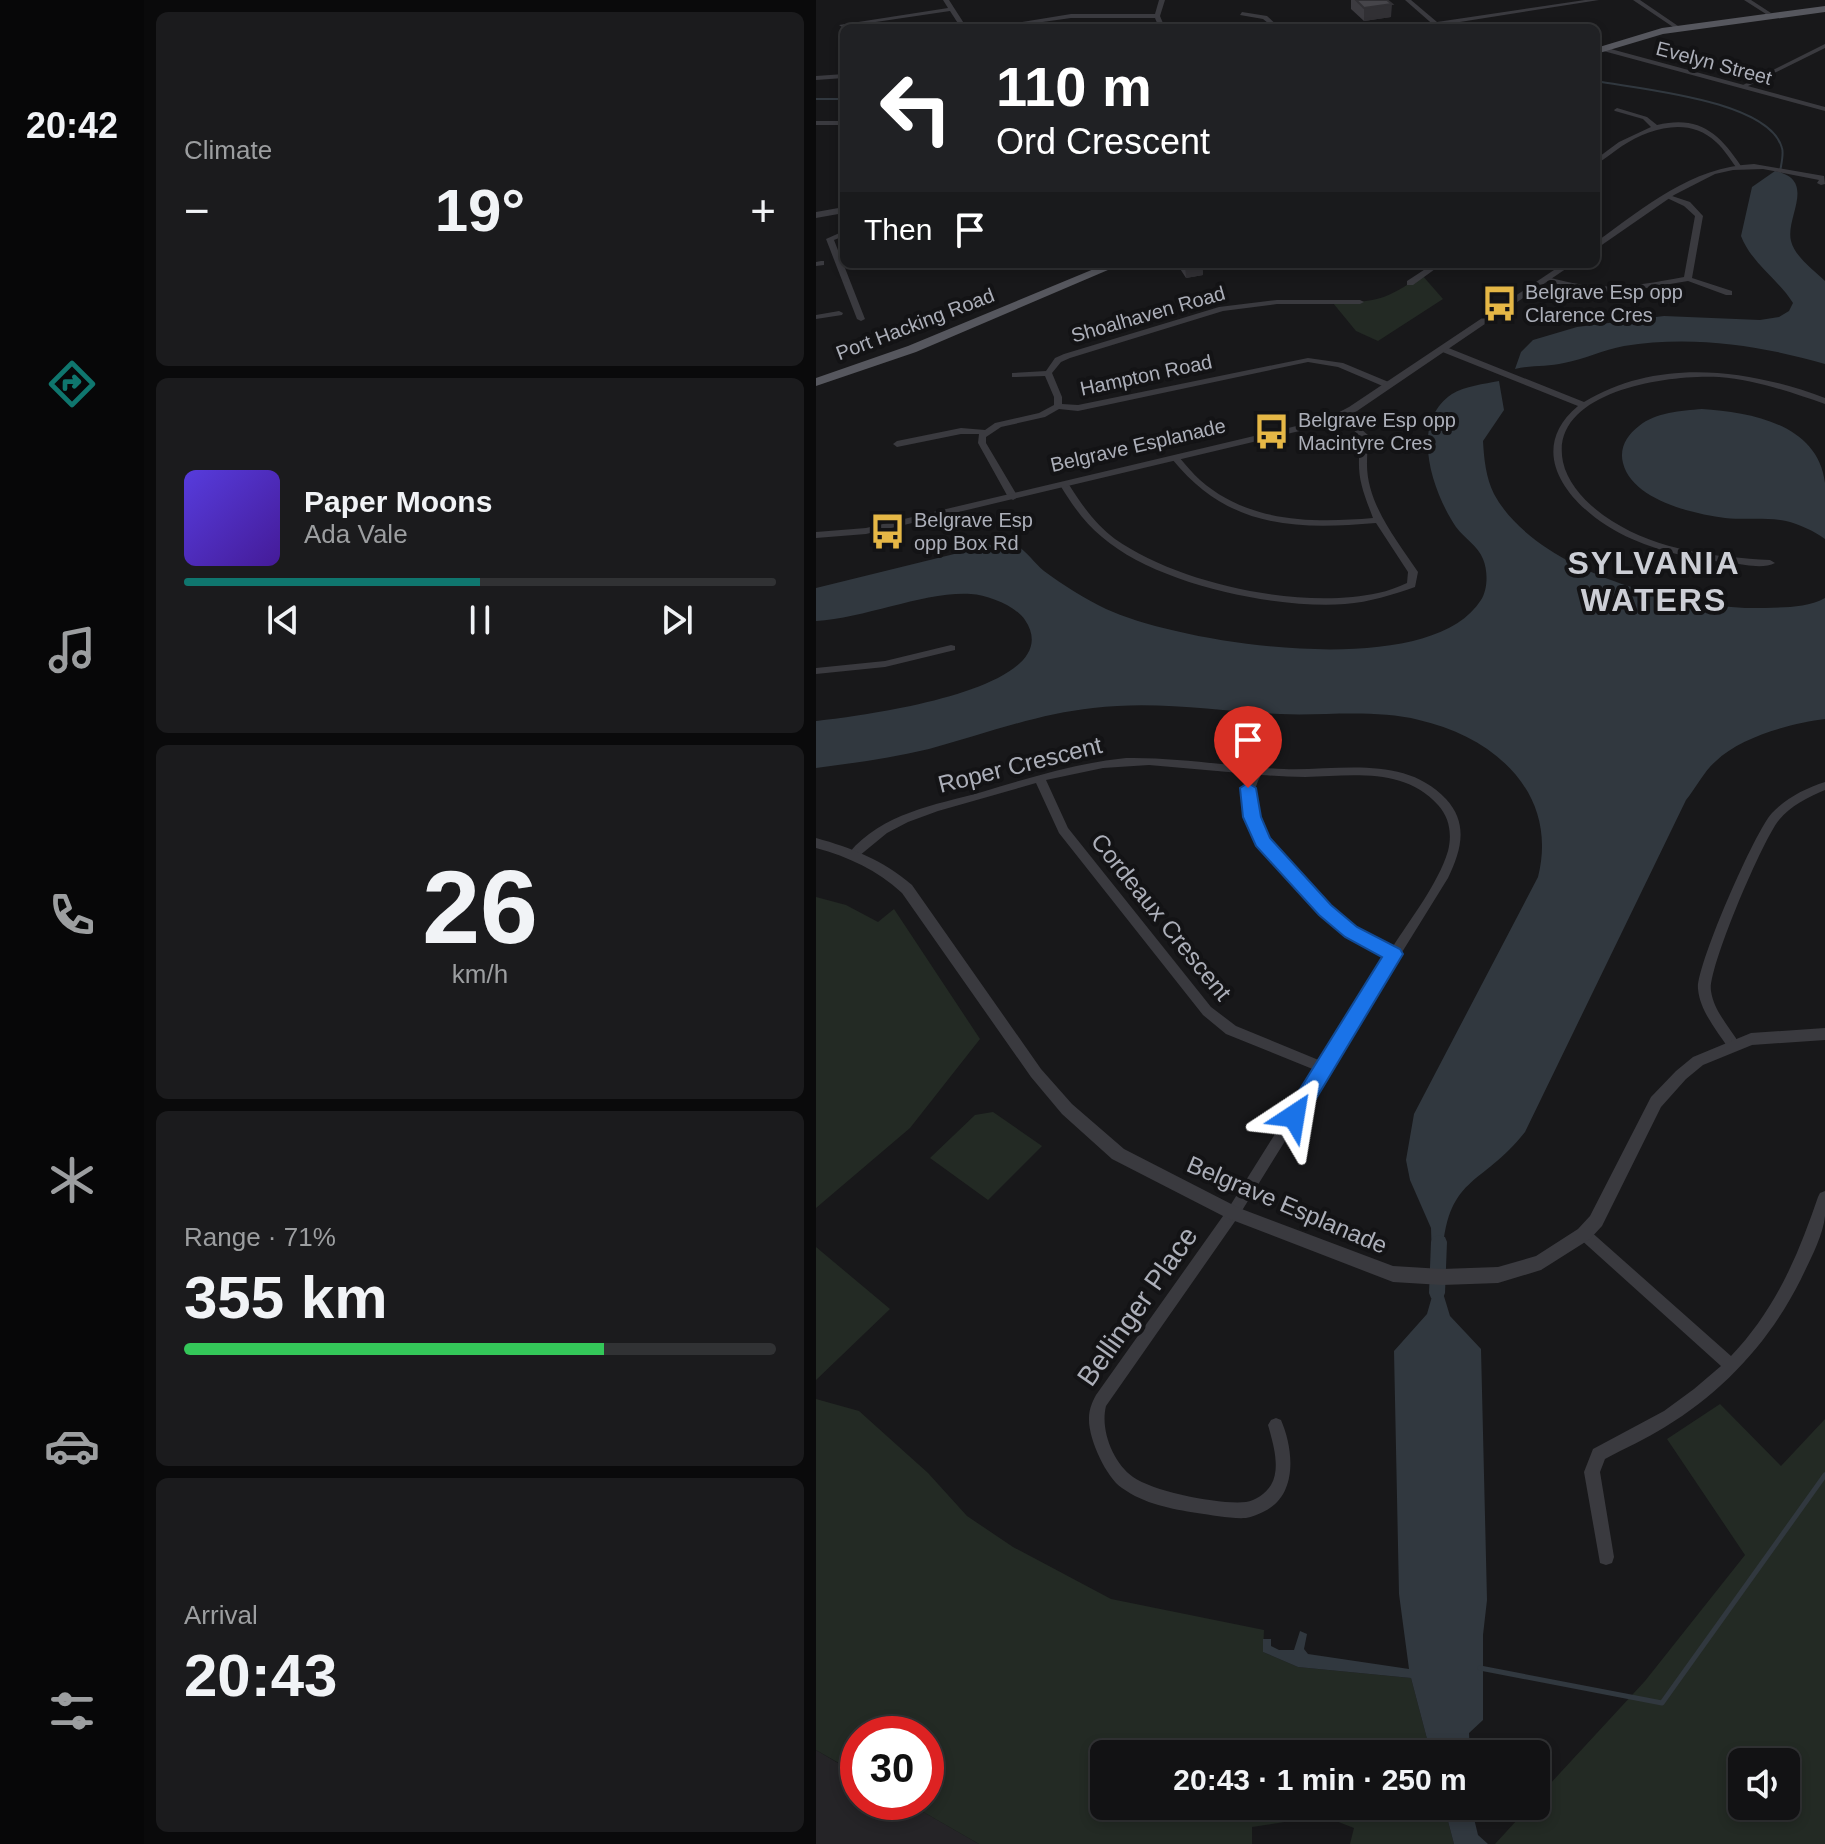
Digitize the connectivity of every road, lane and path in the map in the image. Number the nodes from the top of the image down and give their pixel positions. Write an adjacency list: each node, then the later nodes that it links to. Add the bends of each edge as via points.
1 (946, 0): 8 (street)
2 (1162, 0): 12 (street)
3 (1408, 0): 21 (street)
4 (1596, 0): 22 (street)
5 (1636, 0): 23 (street)
6 (1747, 0): 10 (street)
7 (1825, 6): 10 (main road); 23 (main road)
8 (952, 9): 15 (street); 16 (street)
9 (1039, 11): 14 (street)
10 (1768, 13): 23 (main road)
11 (1242, 14): 20 (street, via 1265,17)
12 (1157, 16): 13 (street); 19 (street)
13 (1059, 18): 14 (street); 18 (street)
14 (1043, 20): 17 (street)
15 (867, 24)
16 (961, 24)
17 (1016, 24)
18 (1063, 24)
19 (1160, 24)
20 (1273, 24)
21 (1437, 24)
22 (1451, 24)
23 (1675, 26): 25 (main road)
24 (1825, 46): 29 (street)
25 (1600, 47)
26 (1600, 49): 29 (street, Evelyn Street)
27 (840, 76): 28 (street)
28 (816, 78)
29 (1742, 87): 30 (street, Evelyn Street)
30 (1825, 109)
31 (1617, 110): 34 (street, via 1645,118)
32 (816, 123): 33 (street)
33 (840, 123)
34 (1655, 127): 35 (street); 36 (street, via 1687,126 1712,134)
35 (1600, 159)
36 (1738, 166): 37 (street, via 1775,167); 38 (street, via 1706,172)
37 (1821, 181)
38 (1669, 197): 42 (street); 50 (street, via 1699,216)
39 (840, 211): 40 (street)
40 (816, 215)
41 (840, 235): 43 (street, via 831,238)
42 (1600, 243)
43 (840, 262)
44 (842, 268): 56 (street)
45 (1087, 268): 58 (main road, Port Hacking Road, via 919,338)
46 (1106, 268): 61 (main road, Port Hacking Road, via 904,353)
47 (1432, 268): 51 (street)
48 (1563, 268): 49 (street, Belgrave Esplanade)
49 (1547, 279): 50 (street, via 1602,291); 57 (street, Belgrave Esplanade)
50 (1688, 279): 52 (street)
51 (1410, 283)
52 (1729, 293)
53 (1360, 302): 59 (street, Shoalhaven Road, via 1277,302 1211,311 1067,356)
54 (839, 313): 55 (street)
55 (816, 317)
56 (861, 319)
57 (1443, 349): 62 (street, Belgrave Esplanade); 64 (street)
58 (816, 372)
59 (1048, 373): 60 (street, Shoalhaven Road); 65 (street)
60 (1015, 375)
61 (816, 382)
62 (1388, 385): 65 (street, Hampton Road, via 1340,365 1308,360 1078,408); 66 (street, Belgrave Esplanade)
63 (1825, 401): 64 (street, via 1763,381 1683,374 1625,385)
64 (1582, 404): 74 (street, via 1561,433 1558,464 1571,489 1594,514 1679,552)
65 (1058, 406): 67 (street, Hampton Road)
66 (1342, 415): 69 (street, Belgrave Esplanade); 72 (street, via 1365,436 1365,485)
67 (984, 432): 68 (street, Hampton Road, via 961,431); 71 (street, via 982,443)
68 (897, 444)
69 (1176, 459): 70 (street, Belgrave Esplanade); 72 (street, via 1213,496 1256,517 1332,525)
70 (1065, 485): 71 (street, Belgrave Esplanade); 72 (street, via 1089,520 1137,556 1197,581 1268,596 1357,600 1387,596 1412,585 1413,572)
71 (1013, 497): 73 (street, Belgrave Esplanade, via 866,531)
72 (1379, 520)
73 (816, 535)
74 (1770, 563)
75 (951, 648): 76 (street, via 885,664)
76 (816, 671)
77 (1259, 770): 78 (street, Roper Crescent, via 1139,761); 82 (street, via 1248,788 1252,817 1263,841 1325,910 1351,932); 82 (street, Roper Crescent, via 1392,774 1428,790 1445,805 1458,842)
78 (1040, 779): 81 (street, Roper Crescent, via 914,815 881,831); 85 (street, Cordeaux Crescent, via 1063,830 1207,1011 1231,1030)
79 (1825, 786): 84 (street, via 1784,808 1766,829 1717,945 1704,984 1711,1009)
80 (816, 843): 81 (street, Belgrave Esplanade)
81 (855, 853): 87 (street, Belgrave Esplanade, via 907,889 1067,1109 1118,1154)
82 (1394, 954): 85 (street, Roper Crescent)
83 (1825, 1034): 84 (street, Belgrave Esplanade, via 1779,1035)
84 (1734, 1045): 88 (street, Belgrave Esplanade, via 1698,1061 1656,1102 1596,1221)
85 (1325, 1068): 87 (street, Roper Crescent)
86 (1825, 1197): 89 (street, via 1808,1251 1777,1313)
87 (1233, 1213): 88 (street, Belgrave Esplanade, via 1393,1274 1437,1277 1498,1275 1541,1262); 90 (street, Bellinger Place, via 1101,1400 1097,1432 1117,1471 1136,1489 1248,1510 1275,1494 1284,1474)
88 (1584, 1234): 89 (street)
89 (1731, 1366): 91 (street, via 1668,1418 1594,1461)
90 (1276, 1425)
91 (1606, 1557)

